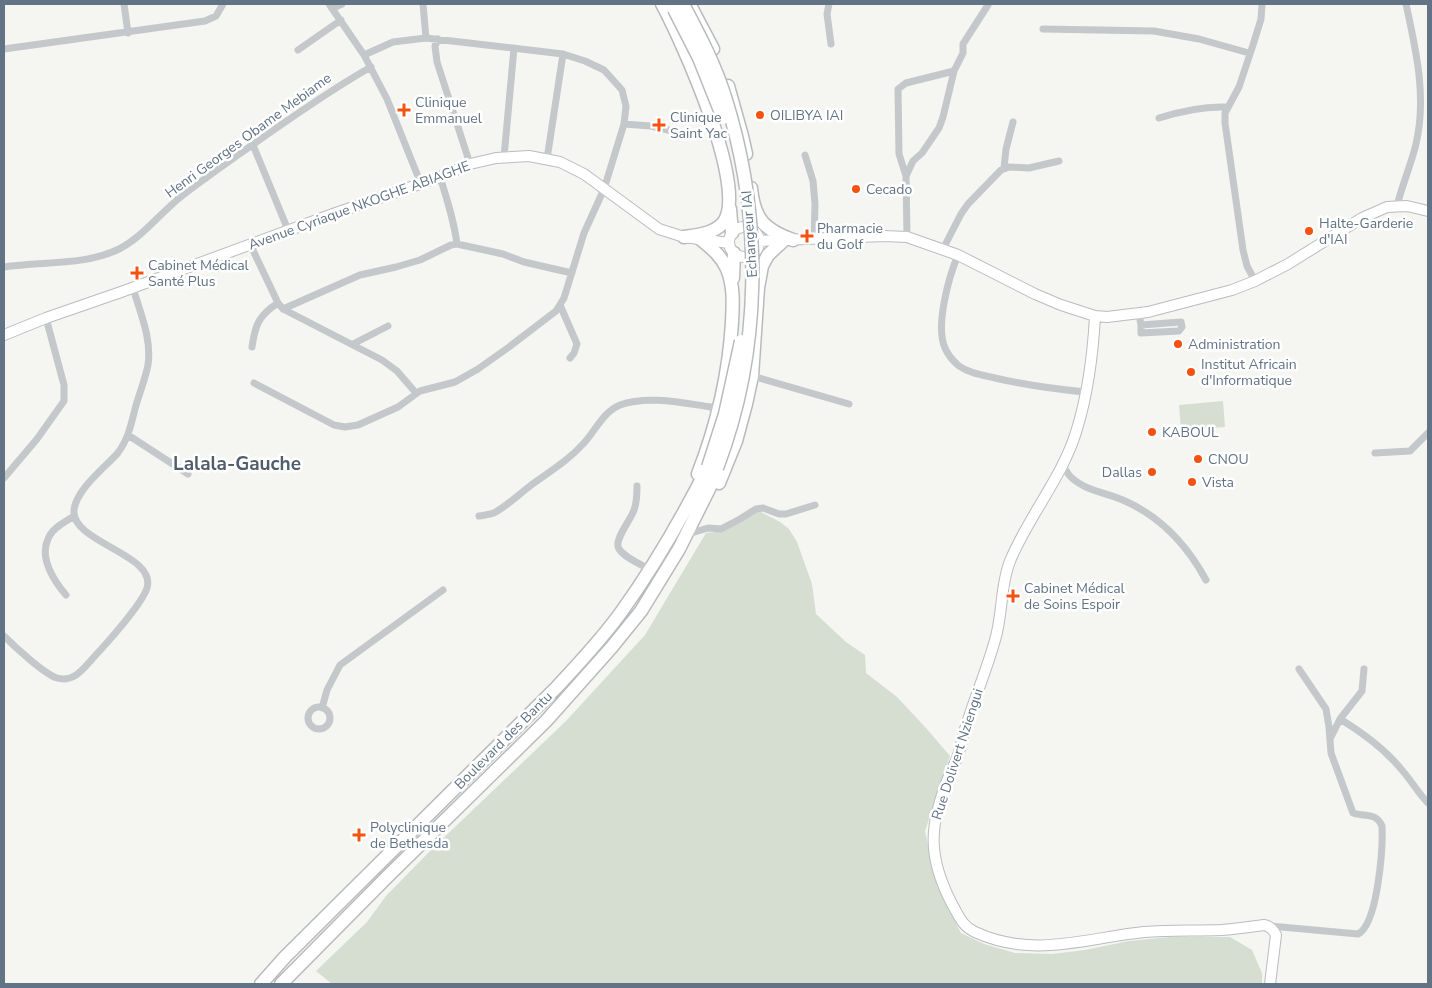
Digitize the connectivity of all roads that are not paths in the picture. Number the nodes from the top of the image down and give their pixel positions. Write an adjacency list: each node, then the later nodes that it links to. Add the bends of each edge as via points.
1 (124, 4): 13 (street)
2 (223, 4): 13 (street, via 211,19)
3 (342, 4): 10 (street)
4 (423, 4): 14 (street)
5 (828, 4): 16 (street)
6 (1262, 4): 20 (street, via 1261,19)
7 (1406, 4): 43 (street, via 1419,70 1420,95 1416,143)
8 (677, 5): 41 (highway, via 713,49 734,103); 42 (highway, via 694,70 710,112); 85 (highway, Echangeur IAI, bridge, via 705,49 726,100 742,164 749,216 752,284 747,356 734,417)
9 (988, 5): 24 (street, via 963,44 964,53)
10 (331, 6): 11 (street)
11 (340, 20): 19 (street); 22 (street)
12 (1044, 29): 20 (street, via 1154,31)
13 (128, 33): 18 (street)
14 (426, 38): 15 (street); 22 (street, via 393,42)
15 (438, 39): 17 (street); 35 (street, via 435,46 437,62)
16 (831, 44)
17 (514, 48): 21 (street); 32 (street)
18 (4, 49)
19 (298, 50)
20 (1249, 53): 25 (street, via 1239,87)
21 (563, 54): 28 (street, via 594,64 619,85 625,96); 33 (street)
22 (364, 55): 23 (street)
23 (371, 67): 30 (street, Henri Georges Obame Mebiame, via 342,83); 39 (street)
24 (954, 71): 37 (street, via 939,128 913,161); 37 (street, via 898,89 899,154)
25 (1227, 107): 26 (street, via 1192,110); 59 (street, via 1225,122 1243,250)
26 (1159, 118)
27 (1012, 122): 36 (street)
28 (624, 124): 29 (street); 40 (street)
29 (677, 132)
30 (253, 145): 45 (street); 57 (street, Henri Georges Obame Mebiame, via 179,198 119,249 82,259)
31 (805, 155): 50 (street, via 813,181)
32 (504, 157): 33 (street, Avenue Cyriaque NKOGHE ABIAGHE); 35 (street, Avenue Cyriaque NKOGHE ABIAGHE)
33 (547, 159): 40 (street, Avenue Cyriaque NKOGHE ABIAGHE, via 572,167)
34 (1059, 160): 36 (street, via 1029,168)
35 (470, 164): 38 (street, Avenue Cyriaque NKOGHE ABIAGHE)
36 (1004, 168): 55 (street, via 968,204)
37 (906, 176): 47 (street)
38 (440, 177): 39 (street, Avenue Cyriaque NKOGHE ABIAGHE); 54 (street)
39 (421, 184): 45 (street, Avenue Cyriaque NKOGHE ABIAGHE)
40 (604, 189): 46 (street, Avenue Cyriaque NKOGHE ABIAGHE, via 659,229); 58 (street, via 584,232)
41 (752, 197): 49 (highway, via 759,219); 51 (highway)
42 (730, 206): 46 (highway, via 726,217 716,228 708,233); 52 (highway)
43 (1397, 206): 44 (street); 59 (street, via 1362,218)
44 (1428, 211)
45 (288, 230): 53 (street, Avenue Cyriaque NKOGHE ABIAGHE)
46 (684, 237): 48 (street, Avenue Cyriaque NKOGHE ABIAGHE)
47 (907, 237): 50 (street); 55 (street)
48 (703, 239): 52 (street, Avenue Cyriaque NKOGHE ABIAGHE); 62 (highway, via 724,262)
49 (783, 240): 50 (street); 51 (street); 61 (highway, via 765,260)
50 (814, 240)
51 (756, 241): 52 (street, via 746,256 738,256); 52 (street, via 750,229 742,227 735,230); 61 (highway)
52 (731, 243): 62 (highway)
53 (250, 244): 60 (street, Avenue Cyriaque NKOGHE ABIAGHE); 63 (street)
54 (457, 244): 58 (street); 65 (street, via 412,262 360,275)
55 (943, 248): 56 (street)
56 (958, 255): 67 (street, via 1035,294); 77 (street, via 942,320 944,347 951,360 970,372 986,376)
57 (4, 268)
58 (572, 273): 64 (street)
59 (1255, 281): 66 (street)
60 (133, 288): 68 (street, Avenue Cyriaque NKOGHE ABIAGHE); 82 (street, via 145,329 148,366)
61 (758, 288): 75 (highway)
62 (733, 289): 80 (highway, via 727,369)
63 (278, 303): 65 (street); 73 (street, via 261,317 254,330)
64 (560, 305): 74 (street, via 577,344); 78 (street, via 478,369 455,382)
65 (283, 309): 72 (street)
66 (1139, 314): 67 (street); 69 (street)
67 (1095, 316): 77 (street, Rue Dolivert Nziengui)
68 (46, 318): 71 (street, Avenue Cyriaque NKOGHE ABIAGHE); 87 (street, via 64,385 64,401)
69 (1141, 325): 69 (street, via 1181,322 1182,327 1180,331 1141,333)
70 (388, 326): 72 (street)
71 (4, 335)
72 (353, 344): 78 (street, via 392,366)
73 (252, 347)
74 (570, 358)
75 (752, 376): 79 (street); 93 (highway, via 738,434 725,470 708,506)
76 (254, 383): 78 (street, via 334,425 345,427 358,425 398,407)
77 (1085, 392): 84 (street, Rue Dolivert Nziengui, via 1077,430)
78 (416, 393)
79 (848, 404)
80 (716, 416): 91 (street, via 711,407 706,406 651,401 622,404 607,413 584,443 550,474 501,509); 92 (highway, via 705,456)
81 (1428, 433): 83 (street, via 1410,451)
82 (128, 435): 86 (street); 90 (street, via 116,455 82,493)
83 (1375, 453)
84 (1063, 466): 95 (street, via 1072,478 1126,501 1165,526 1194,559); 107 (street, Rue Dolivert Nziengui, via 1009,563 996,638 936,814 933,844 948,896 963,925 985,936 1022,946 1057,946 1142,932)
85 (713, 467): 92 (highway, Boulevard des Bantu); 93 (highway, Boulevard des Bantu, via 709,489)
86 (188, 474)
87 (4, 478)
88 (637, 486): 94 (street, via 634,512 618,547)
89 (815, 506): 93 (street, via 782,514 756,509 721,529 708,528)
90 (74, 516): 97 (street, via 52,532 46,549 51,574); 98 (street, via 87,533 139,566 148,584 146,590 98,653 78,674 68,679 56,678)
91 (479, 516)
92 (674, 529): 94 (highway, Boulevard des Bantu)
93 (688, 534): 109 (highway, Boulevard des Bantu, via 641,611 546,721)
94 (649, 569): 108 (highway, Boulevard des Bantu, via 622,612 557,687)
95 (1206, 580)
96 (443, 590): 101 (street, via 340,665)
97 (66, 595)
98 (4, 636)
99 (1299, 669): 103 (street, via 1326,709)
100 (1364, 669): 102 (street, via 1362,691)
101 (322, 708)
102 (1340, 719): 103 (street); 105 (street, via 1376,744 1401,768)
103 (1330, 739): 107 (street, via 1331,753 1353,813 1374,816 1382,826 1378,882 1367,925 1358,934)
104 (1428, 790): 105 (street)
105 (1422, 796): 106 (street)
106 (1428, 803)
107 (1269, 926): 110 (street, via 1276,935)
108 (261, 984)
109 (281, 984)
110 (1270, 984)

